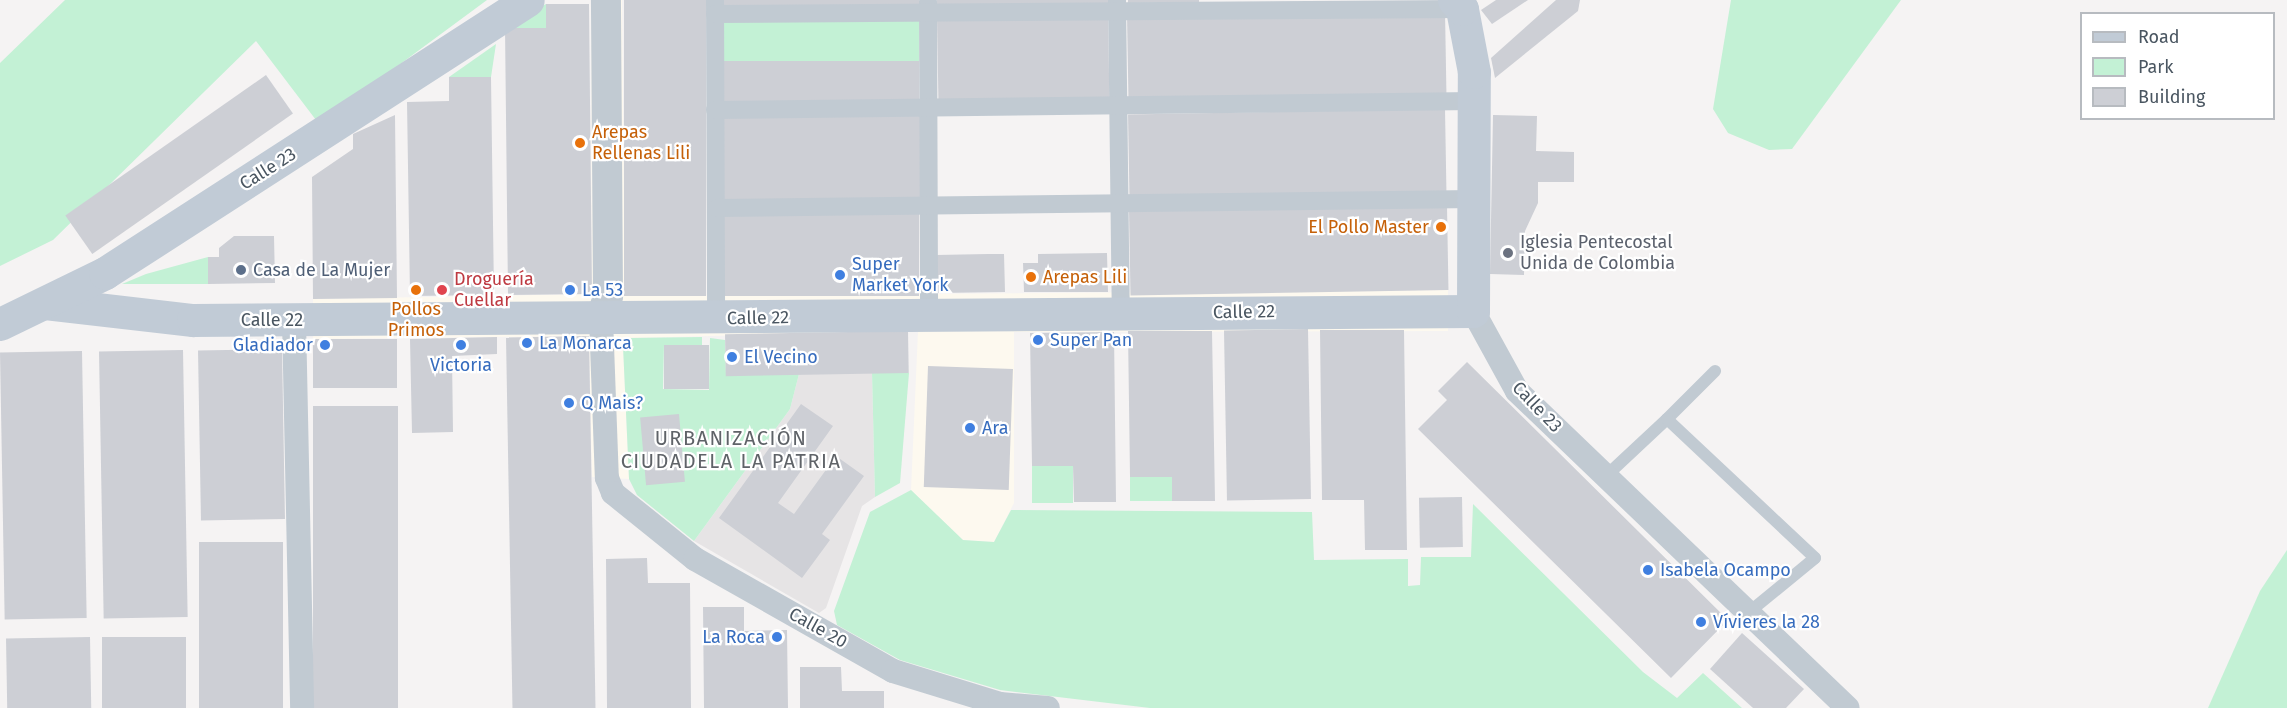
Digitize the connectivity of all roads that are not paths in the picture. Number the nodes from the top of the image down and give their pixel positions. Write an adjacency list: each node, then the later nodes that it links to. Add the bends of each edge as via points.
1 (528, 0): 15 (main road, Calle 23)
2 (606, 0): 21 (street, via 608,296)
3 (1458, 4): 4 (street); 7 (main road, Calle 23)
4 (1117, 5): 5 (street); 8 (street)
5 (928, 6): 6 (street); 9 (street)
6 (715, 7): 10 (street)
7 (1474, 101): 8 (street); 11 (main road, Calle 23)
8 (1119, 105): 9 (street); 12 (street)
9 (929, 107): 10 (street); 14 (street)
10 (716, 110): 13 (street)
11 (1474, 199): 12 (street); 17 (main road, Calle 23)
12 (1120, 202): 14 (street); 19 (street)
13 (717, 208): 14 (street); 22 (street)
14 (930, 208): 20 (street)
15 (105, 273): 16 (main road, Calle 23); 18 (main road, via 102,287)
16 (45, 303): 18 (main road, Calle 22); 24 (main road, Calle 23)
17 (1473, 311): 19 (main road, Calle 22); 27 (street, Calle 23, via 1517,391)
18 (120, 314): 23 (main road, Calle 22)
19 (1121, 314): 20 (main road, Calle 22)
20 (929, 315): 22 (main road, Calle 22)
21 (601, 318): 22 (main road, Calle 22); 23 (main road, Calle 22); 30 (street, Calle 20, via 607,478 613,493 695,560 893,671 1000,704)
22 (717, 318)
23 (294, 320): 29 (street)
24 (0, 324)
25 (1714, 371): 26 (lane)
26 (1667, 419): 27 (lane); 28 (lane, via 1815,558)
27 (1606, 476): 28 (street, Calle 23)
28 (1748, 613): 31 (street, Calle 23)
29 (303, 708)
30 (1048, 708)
31 (1848, 708)

